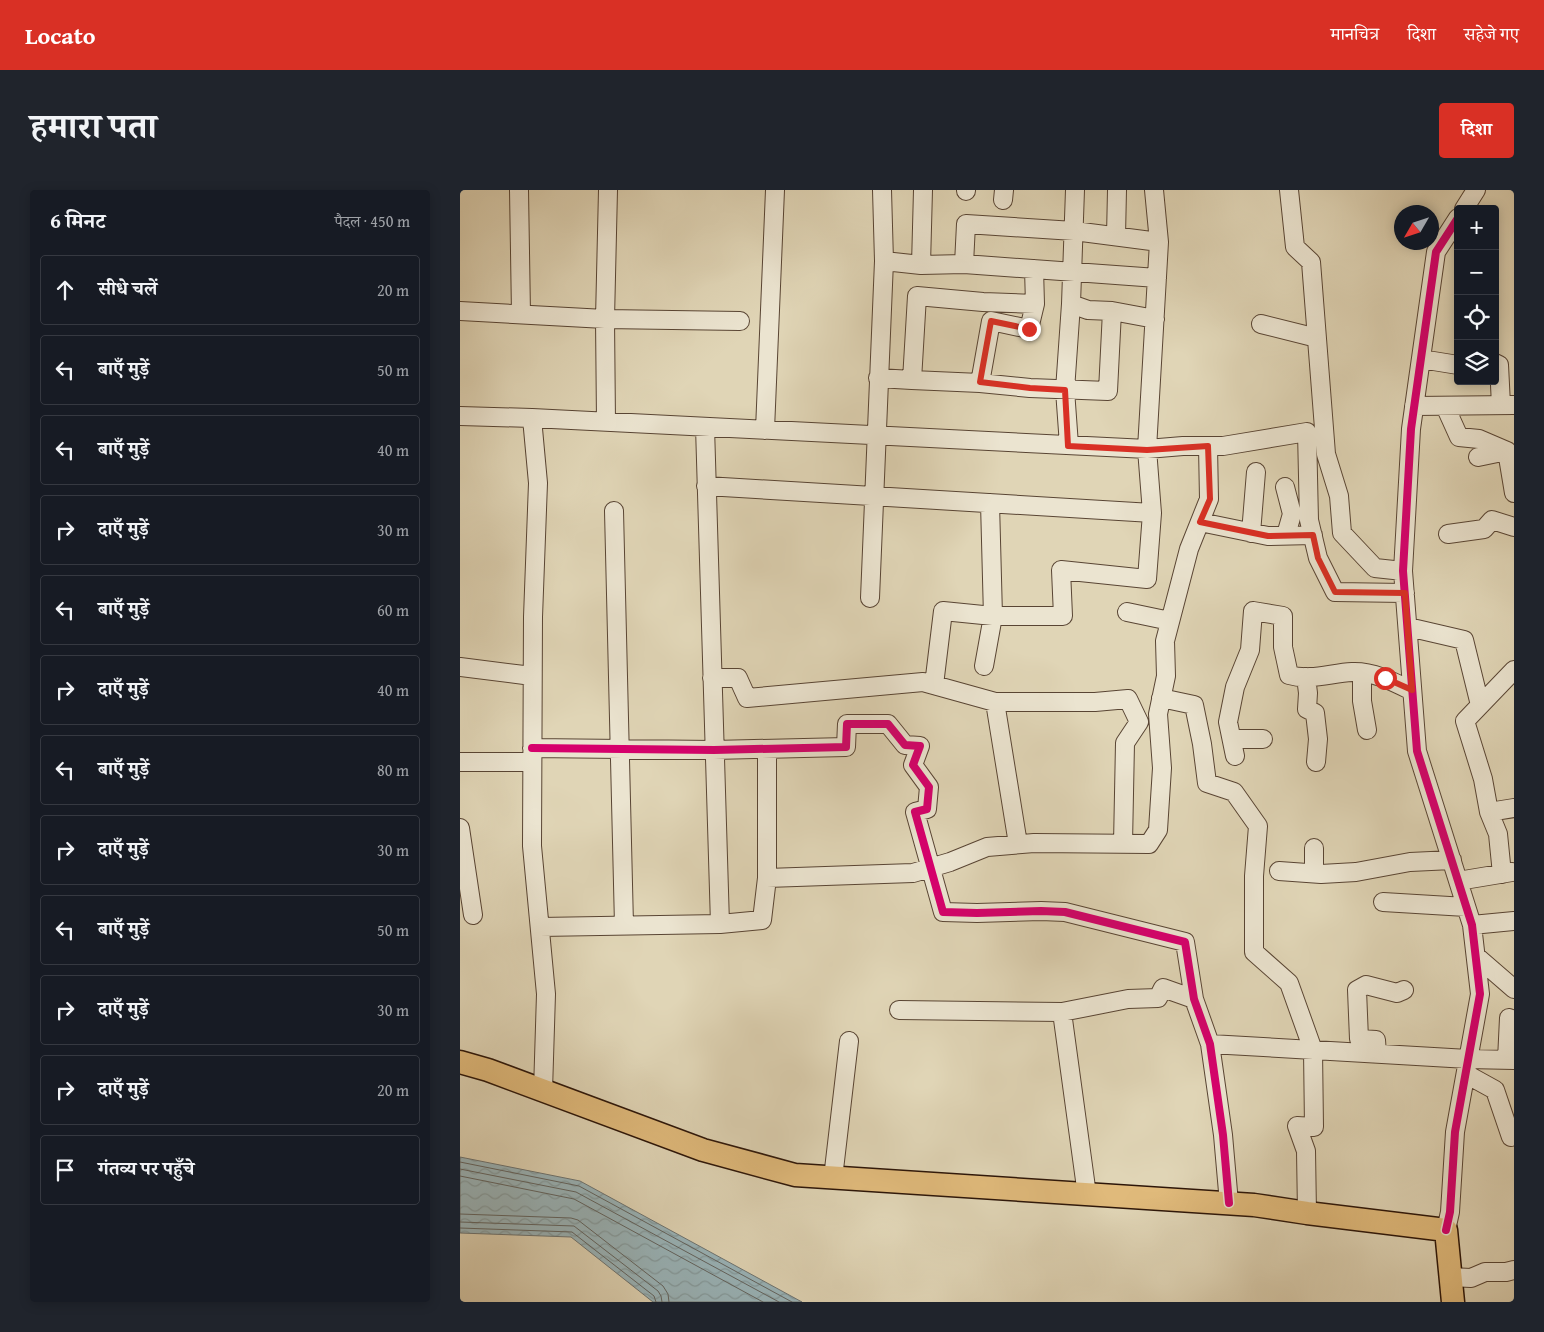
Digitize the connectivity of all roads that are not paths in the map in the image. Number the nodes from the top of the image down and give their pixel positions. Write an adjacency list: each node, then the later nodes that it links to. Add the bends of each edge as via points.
1 (519, 190): 26 (street)
2 (608, 190): 27 (street)
3 (775, 190): 46 (street)
4 (882, 190): 16 (street)
5 (923, 190): 18 (street)
6 (1075, 190): 13 (street)
7 (1117, 190): 14 (street)
8 (1154, 190): 15 (street)
9 (1288, 190): 31 (street, via 1295,247 1311,262)
10 (1476, 190): 11 (street)
11 (1467, 205)
12 (1454, 224): 32 (street, via 1436,252)
13 (1074, 231): 14 (street); 17 (street, via 966,224); 20 (street)
14 (1116, 236): 15 (street)
15 (1159, 242): 21 (street)
16 (884, 261): 18 (street); 35 (street)
17 (964, 264): 18 (street); 19 (street)
18 (921, 265)
19 (1034, 269): 20 (street); 22 (street)
20 (1072, 272): 21 (street); 23 (street)
21 (1157, 278): 28 (street)
22 (1035, 304): 36 (street, via 916,296); 37 (street, via 1029,329 991,321)
23 (1071, 304): 24 (street, via 1088,310); 38 (street)
24 (1112, 311): 28 (street); 38 (street, via 1108,391)
25 (460, 312): 26 (street)
26 (521, 314): 27 (street)
27 (605, 319): 29 (street); 44 (street)
28 (1155, 319): 50 (street)
29 (740, 321)
30 (1261, 324): 31 (street)
31 (1317, 338): 67 (street, via 1326,454 1340,496 1342,533 1375,568)
32 (1421, 359): 33 (street); 40 (street)
33 (1454, 364)
34 (1499, 365): 39 (street)
35 (878, 378): 36 (street); 47 (street)
36 (912, 380): 37 (street)
37 (980, 382): 38 (street)
38 (1065, 390): 48 (street)
39 (1507, 405): 41 (street)
40 (1414, 406): 41 (street); 67 (street)
41 (1445, 406): 51 (street, via 1458,437 1479,439)
42 (460, 416): 43 (street)
43 (532, 418): 44 (street); 78 (street, via 538,482)
44 (606, 422): 45 (street)
45 (705, 427): 46 (street); 54 (street)
46 (765, 430): 47 (street)
47 (876, 436): 48 (street); 57 (street)
48 (1068, 446): 50 (street)
49 (1208, 446): 50 (street); 61 (street, via 1210,499); 66 (street, via 1307,432 1309,520)
50 (1147, 450): 60 (street)
51 (1507, 452): 52 (street); 56 (street)
52 (1478, 457)
53 (1256, 472): 63 (street)
54 (706, 486): 57 (street); 80 (street)
55 (1285, 487): 65 (street, via 1292,514)
56 (1514, 493)
57 (873, 496): 58 (street); 69 (street)
58 (990, 503): 60 (street); 71 (street)
59 (614, 511): 90 (street)
60 (1152, 513): 71 (street, via 1147,579 1061,570 1063,616)
61 (1200, 522): 63 (street); 72 (street, via 1189,549)
62 (1514, 527): 64 (street, via 1492,520 1484,529)
63 (1251, 533): 65 (street)
64 (1448, 534)
65 (1286, 535): 66 (street)
66 (1313, 535): 68 (street, via 1318,558 1335,592)
67 (1404, 570): 68 (street)
68 (1405, 593): 73 (street)
69 (870, 598)
70 (1127, 612): 72 (street)
71 (992, 616): 74 (street); 81 (street, via 943,611)
72 (1170, 621): 83 (street, via 1165,641 1166,676)
73 (1408, 626): 82 (street); 85 (street, via 1464,640)
74 (984, 666)
75 (460, 667): 78 (street)
76 (1514, 670): 85 (street)
77 (1362, 673): 79 (street); 82 (street, via 1385,678); 87 (street)
78 (532, 676): 93 (street)
79 (1306, 677): 89 (street, via 1289,675 1282,646 1282,616 1253,611 1250,650 1235,687 1228,722 1233,748); 95 (street, via 1307,709 1315,713)
80 (712, 678): 81 (street, via 738,678 747,698 923,682); 92 (street)
81 (934, 685): 84 (street)
82 (1412, 690): 102 (street, via 1417,751)
83 (1161, 698): 88 (street, via 1158,714); 126 (street, via 1194,705 1207,783 1234,792 1258,826 1254,952 1289,983)
84 (995, 702): 86 (street, via 1128,699); 99 (street)
85 (1480, 705): 97 (street, via 1465,721 1483,779)
86 (1139, 722): 88 (street); 100 (street, via 1124,743)
87 (1367, 730)
88 (1160, 737): 100 (street, via 1162,768 1158,830 1148,844)
89 (1263, 740)
90 (619, 749): 92 (street); 93 (street); 115 (street)
91 (767, 749): 92 (street); 103 (street, via 846,747 846,724 888,724 905,745 920,746 913,765 929,787 927,809 915,812); 107 (street)
92 (714, 750): 113 (street)
93 (532, 755): 94 (street); 116 (street, via 532,846)
94 (460, 762)
95 (1316, 762)
96 (1514, 808): 97 (street)
97 (1489, 812): 106 (street)
98 (460, 828): 111 (street)
99 (1018, 844): 100 (street); 103 (street, via 987,847)
100 (1123, 844)
101 (1314, 848): 105 (street)
102 (1452, 860): 105 (street, via 1410,862 1356,872); 108 (street)
103 (931, 867): 107 (street, via 913,872); 120 (street, via 943,912 1065,912 1185,942)
104 (1279, 872): 105 (street)
105 (1314, 873)
106 (1508, 873): 108 (street)
107 (767, 878): 113 (street, via 762,920)
108 (1458, 881): 110 (street)
109 (1383, 902): 110 (street)
110 (1466, 907): 114 (street)
111 (473, 915)
112 (1514, 920): 114 (street)
113 (720, 924): 115 (street)
114 (1472, 925): 117 (street)
115 (624, 926): 116 (street)
116 (540, 927): 131 (street, via 546,994)
117 (1476, 956): 118 (street); 130 (street, via 1480,994)
118 (1514, 989)
119 (1404, 990): 127 (street, via 1397,993 1366,985 1357,990 1359,1039 1376,1040)
120 (1194, 999): 122 (street, via 1163,988 1158,998 1128,998); 125 (street)
121 (899, 1010): 122 (street)
122 (1062, 1012): 134 (street)
123 (1514, 1020): 128 (street, via 1510,1018)
124 (849, 1041): 133 (street)
125 (1210, 1044): 126 (street); 135 (street)
126 (1313, 1050): 127 (street); 136 (street, via 1314,1127 1297,1126 1306,1150)
127 (1377, 1054): 130 (street)
128 (1511, 1060): 130 (street)
129 (460, 1062): 131 (main road)
130 (1467, 1067): 132 (street, via 1495,1090); 137 (street, via 1455,1132)
131 (544, 1091): 133 (main road, via 703,1150 795,1176)
132 (1511, 1137)
133 (833, 1178): 134 (main road)
134 (1087, 1195): 135 (main road)
135 (1229, 1203): 136 (main road)
136 (1307, 1213): 137 (main road)
137 (1446, 1230): 139 (main road)
138 (1514, 1270): 139 (street, via 1485,1272 1471,1278)
139 (1450, 1277): 140 (main road)
140 (1453, 1302)

